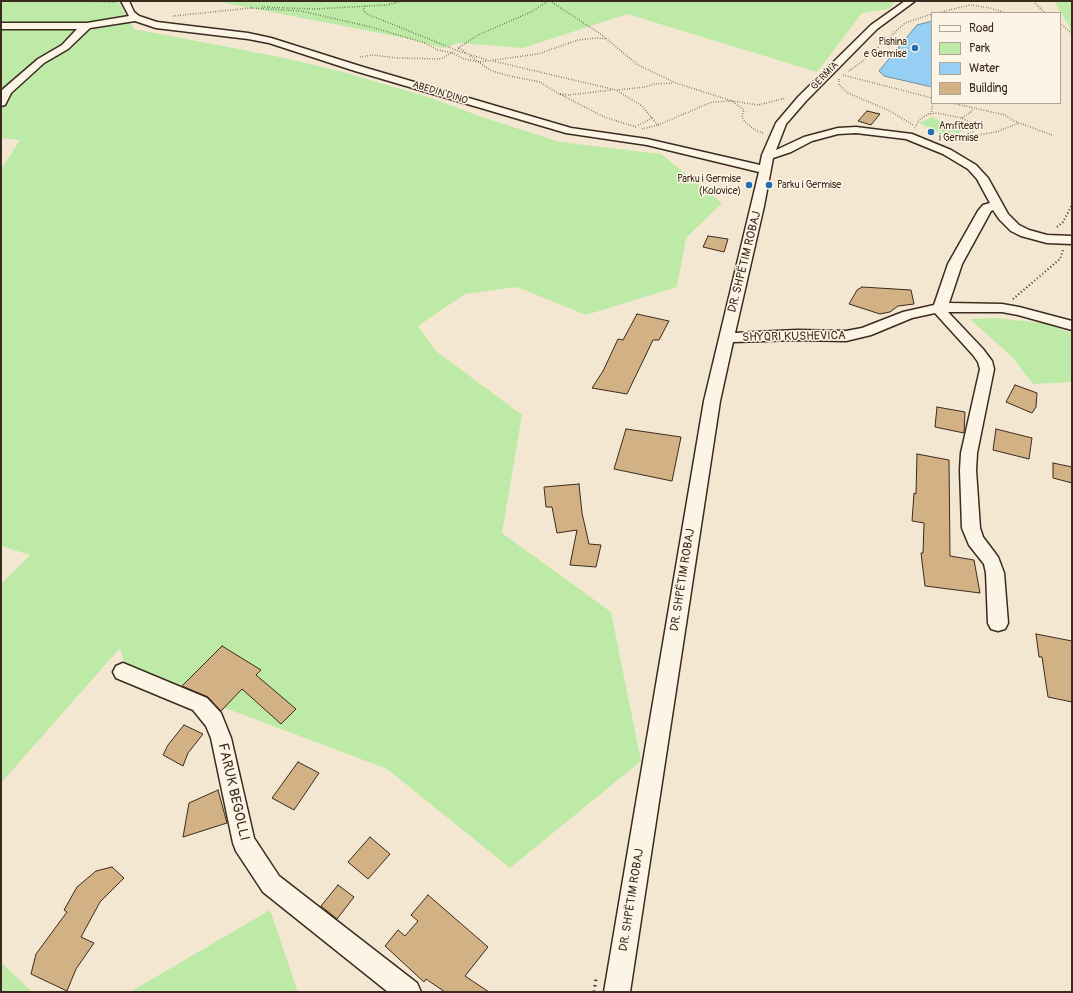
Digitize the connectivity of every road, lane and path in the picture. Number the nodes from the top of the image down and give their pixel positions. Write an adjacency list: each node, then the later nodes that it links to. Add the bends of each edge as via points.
1 (72, 1): 6 (path)
2 (403, 1): 7 (path)
3 (549, 1): 19 (path); 20 (path, via 478,35)
4 (911, 1): 27 (street, GËRMIA, via 874,27)
5 (1032, 1): 11 (path)
6 (125, 2): 14 (street, via 130,13)
7 (365, 6): 8 (path, via 314,9 270,6); 21 (path, via 363,10 367,14)
8 (250, 8): 13 (path); 22 (path, via 301,11 371,27)
9 (941, 12): 10 (path, via 970,5)
10 (1002, 12)
11 (1043, 12)
12 (931, 14): 28 (path, via 905,23 864,60)
13 (172, 16)
14 (136, 18): 17 (street); 53 (street, ABEDIN DINO, via 161,26 271,41 570,131 647,142)
15 (1061, 24): 18 (path)
16 (1, 26): 17 (street)
17 (87, 26): 35 (street, via 65,47 41,61 6,92)
18 (1072, 34)
19 (607, 40): 25 (path, via 578,40 538,54); 29 (path, via 638,65)
20 (459, 48): 21 (path); 23 (path)
21 (456, 50): 22 (path); 23 (path)
22 (453, 53): 24 (path, via 441,59 373,55); 26 (path, via 464,59)
23 (468, 55): 25 (path); 26 (path)
24 (359, 57)
25 (491, 61): 26 (path); 30 (path)
26 (479, 62): 31 (path, via 490,70 505,75 540,82)
27 (828, 71): 28 (path); 33 (street, GËRMIA)
28 (843, 75): 32 (path); 46 (path, via 839,79 839,85 848,93 888,110)
29 (676, 83): 30 (path); 34 (path)
30 (616, 90): 31 (path, via 568,96); 40 (path, via 642,106)
31 (559, 94): 44 (path, via 604,117)
32 (931, 98)
33 (802, 99): 34 (path, via 785,98 758,105); 49 (street, GËRMIA, via 781,124)
34 (732, 101): 43 (path, via 712,102); 49 (path, via 744,110 742,118 751,127)
35 (1, 103)
36 (933, 104): 39 (path)
37 (956, 104): 38 (path)
38 (972, 108): 41 (path, via 972,111); 42 (path, via 1005,115)
39 (931, 114): 41 (path, via 948,114); 46 (path, via 918,120)
40 (652, 118): 43 (path); 44 (path)
41 (962, 118): 50 (path, via 974,125 974,131)
42 (1020, 123): 48 (path); 50 (path, via 996,132)
43 (658, 125): 47 (path)
44 (637, 126): 45 (path)
45 (628, 129)
46 (914, 130): 52 (street, via 838,131 808,139 787,150); 54 (street, via 972,167 982,178)
47 (634, 131)
48 (1052, 134)
49 (775, 136): 52 (street, GËRMIA)
50 (962, 137): 51 (path)
51 (941, 138)
52 (768, 155): 53 (street, GËRMIA)
53 (765, 170): 61 (street, DR. SHPËTIM ROBAJ)
54 (996, 205): 56 (street, via 1015,228); 58 (street, via 984,211 955,264)
55 (1072, 205): 56 (path, via 1058,227 1046,231)
56 (1047, 240): 57 (street)
57 (1067, 241): 59 (path, via 1060,259)
58 (940, 308): 59 (street, SHYQRI KUSHEVICA); 61 (street, SHYQRI KUSHEVICA, via 908,315 866,332 846,336); 62 (street, via 942,314 978,352 988,369 968,453 968,470 971,528 975,540 992,562)
59 (1002, 308): 60 (street, SHYQRI KUSHEVICA, via 1035,314)
60 (1072, 326)
61 (726, 338): 65 (street, DR. SHPËTIM ROBAJ, via 710,408)
62 (998, 623)
63 (123, 672): 64 (street, FARUK BEGOLLI, via 200,704 214,720 221,738 244,842 271,884)
64 (408, 992)
65 (617, 992)

